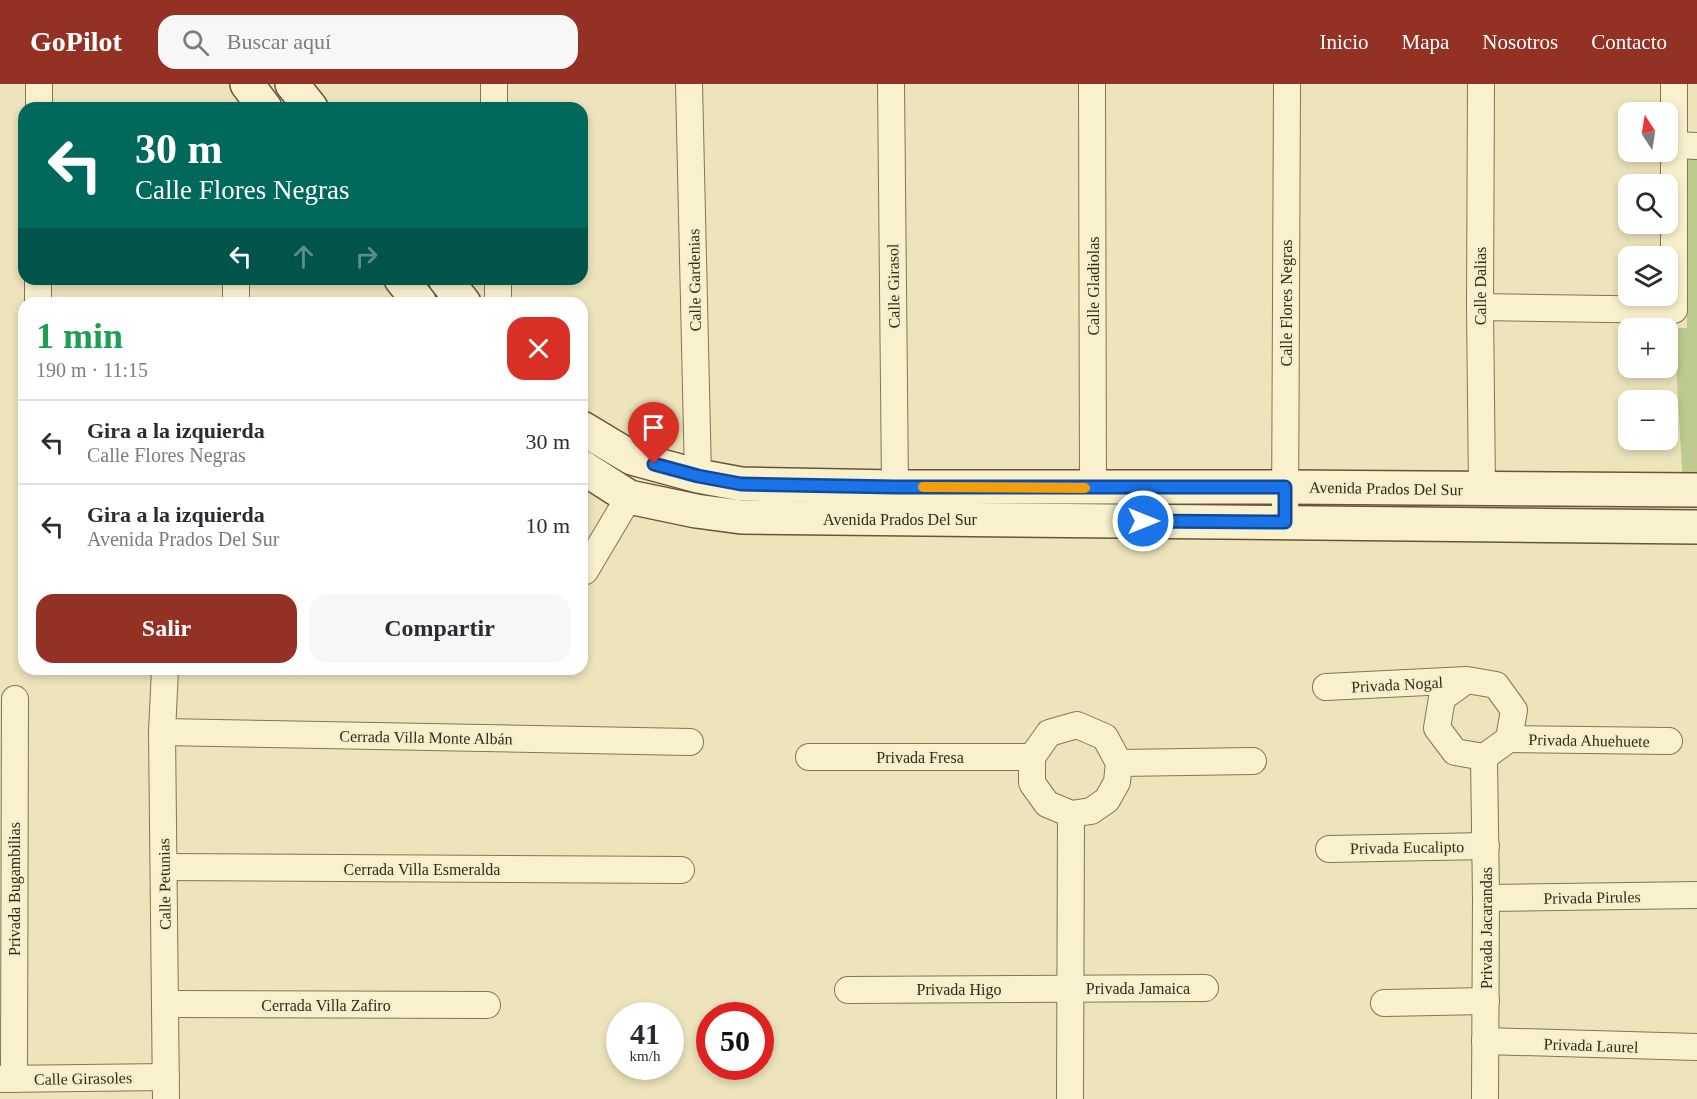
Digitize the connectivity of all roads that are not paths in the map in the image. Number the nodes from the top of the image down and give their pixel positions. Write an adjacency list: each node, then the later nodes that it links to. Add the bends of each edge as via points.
1 (39, 84): 11 (street)
2 (247, 84): 12 (main road)
3 (292, 84): 13 (main road)
4 (494, 84): 14 (street)
5 (689, 84): 23 (street, Calle Gardenias)
6 (891, 84): 24 (street, Calle Girasol)
7 (1092, 84): 26 (street, Calle Gladiolas)
8 (1287, 84): 25 (street, Calle Flores Negras)
9 (1481, 84): 20 (street, Calle Dalias)
10 (1674, 84): 15 (street)
11 (39, 102)
12 (260, 102)
13 (306, 102)
14 (494, 102)
15 (1685, 146): 20 (street, via 1674,310)
16 (406, 285): 18 (main road)
17 (450, 285): 19 (main road)
18 (415, 297)
19 (459, 297)
20 (1480, 308): 27 (street, Calle Dalias)
21 (588, 432): 23 (main road, Avenida Prados Del Sur, via 632,458)
22 (588, 471): 29 (main road, Avenida Prados Del Sur)
23 (698, 476): 24 (main road, Avenida Prados Del Sur, via 741,484)
24 (895, 487): 26 (main road, Avenida Prados Del Sur)
25 (1285, 487): 26 (main road, Avenida Prados Del Sur); 27 (main road, Avenida Prados Del Sur); 30 (street, Calle Flores Negras)
26 (1093, 488)
27 (1482, 489): 28 (main road, Avenida Prados Del Sur)
28 (1697, 490)
29 (629, 497): 30 (main road, Avenida Prados Del Sur, via 741,517); 32 (street)
30 (1285, 522): 31 (main road, Avenida Prados Del Sur)
31 (1697, 527)
32 (588, 566)
33 (165, 675): 37 (street, Calle Petunias)
34 (1467, 680): 35 (street, Privada Nogal); 38 (street, via 1496,685 1514,710); 43 (street, via 1442,698 1437,728 1455,752)
35 (1326, 687)
36 (15, 699): 62 (street, Privada Bugambilias)
37 (162, 732): 39 (street, Cerrada Villa Monte Albán); 49 (street, Calle Petunias)
38 (1509, 739): 40 (street, Privada Ahuehuete); 43 (street)
39 (690, 741)
40 (1669, 741)
41 (809, 757): 42 (street, Privada Fresa)
42 (1032, 757): 45 (street, via 1049,734 1077,726 1105,737); 46 (street, via 1032,783 1047,804)
43 (1484, 757): 47 (street, Privada Jacarandas)
44 (1253, 761): 45 (street)
45 (1119, 763): 46 (street, via 1117,782 1107,800 1091,811)
46 (1071, 814): 54 (street)
47 (1486, 846): 48 (street, Privada Eucalipto); 52 (street, Privada Jacarandas)
48 (1329, 849)
49 (164, 867): 50 (street, Cerrada Villa Esmeralda); 58 (street, Calle Petunias)
50 (681, 870)
51 (1697, 895): 52 (street, Privada Pirules)
52 (1486, 898): 56 (street, Privada Jacarandas)
53 (1205, 988): 54 (street, Privada Jamaica)
54 (1070, 989): 55 (street, Privada Higo); 64 (street)
55 (848, 990)
56 (1486, 1001): 57 (street); 60 (street, Privada Jacarandas)
57 (1384, 1003)
58 (165, 1004): 59 (street, Cerrada Villa Zafiro); 63 (street, Calle Petunias)
59 (487, 1005)
60 (1485, 1041): 61 (street, Privada Laurel); 65 (street, Privada Jacarandas)
61 (1697, 1047)
62 (7, 1079): 63 (street, Calle Girasoles)
63 (166, 1088)
64 (1070, 1099)
65 (1485, 1099)

